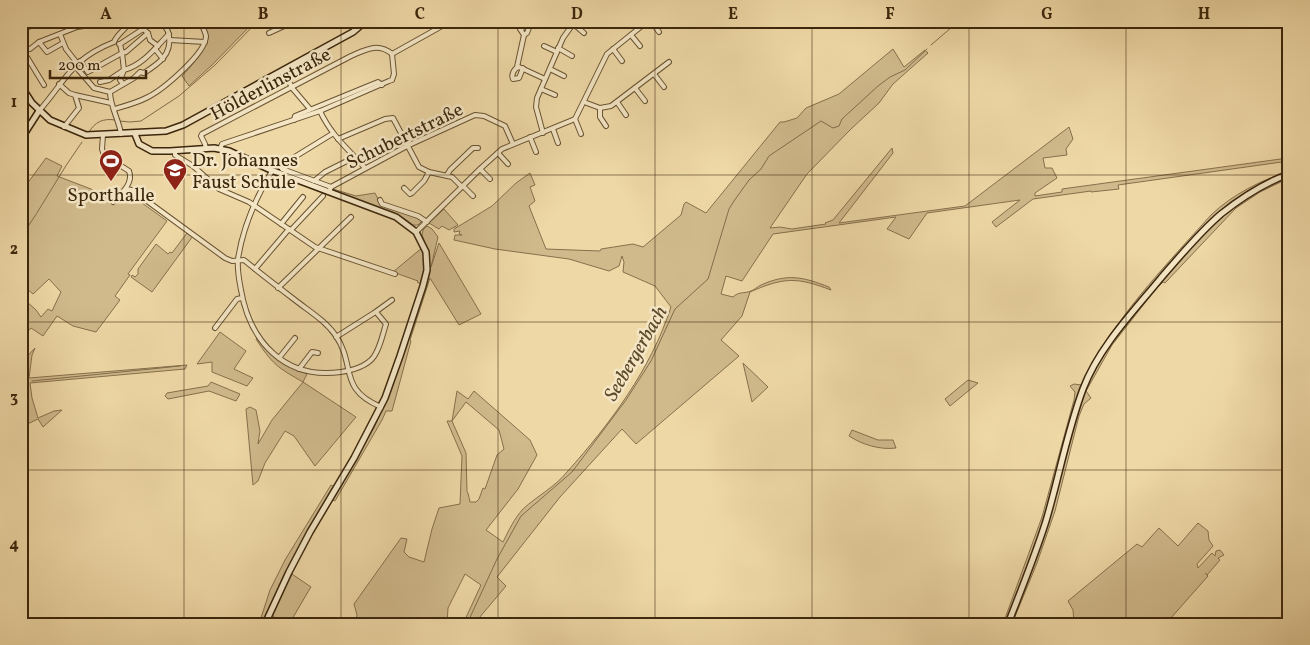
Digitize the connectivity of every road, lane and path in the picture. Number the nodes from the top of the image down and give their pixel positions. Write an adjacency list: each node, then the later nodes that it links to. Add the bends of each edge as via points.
1 (43, 21): 16 (street)
2 (143, 21): 15 (street)
3 (157, 21): 14 (street)
4 (174, 21): 14 (street)
5 (200, 21): 28 (street, via 205,33)
6 (295, 21): 19 (street)
7 (374, 21): 12 (main road)
8 (451, 21): 37 (street)
9 (543, 21): 44 (street, via 520,30 524,35)
10 (650, 21): 17 (street); 23 (street)
11 (132, 22): 21 (street, via 91,24); 27 (street)
12 (361, 22): 48 (main road, via 353,32)
13 (573, 22): 20 (street); 35 (street)
14 (167, 28): 22 (street)
15 (143, 29): 18 (street); 29 (street)
16 (21, 30)
17 (659, 32)
18 (148, 33): 32 (street); 36 (street)
19 (269, 33)
20 (584, 33)
21 (60, 34): 25 (street); 26 (street)
22 (169, 34): 24 (street); 32 (street)
23 (631, 34): 31 (street); 34 (street)
24 (170, 40): 28 (street); 39 (street)
25 (40, 42): 26 (street, via 46,52); 33 (street, via 30,49)
26 (63, 42): 42 (street)
27 (114, 42): 29 (street); 42 (street)
28 (204, 42): 72 (street, via 188,64 158,92)
29 (120, 44): 36 (street)
30 (544, 46): 35 (street)
31 (640, 46)
32 (156, 47): 39 (street); 43 (street)
33 (22, 48): 56 (street)
34 (613, 49): 40 (street); 67 (street, via 602,63)
35 (557, 50): 38 (street); 46 (street)
36 (122, 53): 42 (street, via 88,72); 47 (street)
37 (392, 54): 57 (street, via 394,74 392,80); 59 (street, Hölderlinstraße, via 380,48 365,49)
38 (572, 56)
39 (163, 59): 49 (street, via 144,73)
40 (622, 61)
41 (669, 62): 50 (street)
42 (77, 63): 54 (street); 63 (street, via 94,88)
43 (137, 66): 47 (street); 49 (street)
44 (517, 67): 45 (street); 45 (street, via 512,75 515,80)
45 (523, 68): 52 (street)
46 (550, 69): 51 (street); 52 (street)
47 (124, 70): 53 (street); 55 (street, via 120,80)
48 (282, 70): 59 (street); 82 (main road, via 176,129)
49 (140, 72): 55 (street)
50 (654, 74): 60 (street); 61 (street)
51 (564, 76)
52 (545, 79): 62 (street)
53 (100, 82)
54 (59, 84): 64 (street); 73 (street)
55 (123, 84): 63 (street)
56 (44, 85)
57 (382, 85): 70 (street, via 378,82); 74 (street)
58 (21, 86): 73 (main road)
59 (292, 87): 70 (street); 94 (street, Hölderlinstraße, via 202,134)
60 (664, 87)
61 (635, 88): 66 (street); 68 (street)
62 (541, 89): 65 (street); 81 (street, via 536,108)
63 (110, 92): 69 (street)
64 (75, 95): 69 (street); 79 (street, via 78,110)
65 (555, 96)
66 (645, 101)
67 (584, 102): 71 (street); 76 (street)
68 (617, 102): 71 (street); 75 (street)
69 (111, 103): 72 (street)
70 (310, 108): 77 (street, via 295,116)
71 (600, 108): 78 (street, via 600,117)
72 (114, 109): 83 (street)
73 (39, 111): 79 (main road); 88 (main road)
74 (320, 111): 77 (street); 84 (street)
75 (626, 115)
76 (575, 119): 80 (street); 85 (street)
77 (294, 120): 95 (street, via 222,144)
78 (606, 126)
79 (64, 127): 86 (main road, via 86,135)
80 (553, 129): 81 (street); 90 (street)
81 (543, 132): 87 (street)
82 (138, 133): 83 (main road); 96 (main road, via 142,145 152,151)
83 (121, 134): 86 (main road)
84 (332, 134): 89 (street); 108 (street, via 280,166)
85 (581, 134)
86 (103, 135): 111 (street, via 104,155 130,172)
87 (530, 137): 91 (street); 97 (street)
88 (21, 139)
89 (338, 139): 92 (street, via 391,118 396,121); 99 (street)
90 (558, 143)
91 (513, 144): 92 (street, Schubertstraße, via 505,126 475,115); 98 (street)
92 (407, 146): 101 (street, Schubertstraße); 104 (street, via 416,164)
93 (478, 148): 106 (street, via 473,148)
94 (206, 149): 95 (main road); 96 (main road)
95 (220, 149): 103 (main road)
96 (175, 151): 118 (street, via 175,155 219,189)
97 (536, 152)
98 (498, 153): 100 (street); 102 (street)
99 (355, 157): 101 (street); 108 (street)
100 (508, 164)
101 (365, 168): 112 (street, Schubertstraße)
102 (480, 169): 107 (street); 109 (street)
103 (272, 171): 112 (main road); 118 (street)
104 (429, 172): 106 (street); 110 (street, via 412,193)
105 (1289, 174): 141 (main road, via 1239,200 1203,231 1143,300 1096,363 1083,388 1043,528)
106 (448, 175): 109 (street)
107 (490, 179)
108 (314, 181): 112 (street)
109 (463, 187): 114 (street); 120 (street)
110 (404, 188)
111 (126, 189): 117 (street); 125 (street, via 132,190 225,258)
112 (330, 190): 123 (main road, via 396,217)
113 (323, 196): 122 (street)
114 (472, 196)
115 (303, 197): 121 (street)
116 (380, 200): 120 (street, via 382,204 418,216)
117 (113, 202)
118 (253, 204): 121 (street); 125 (street)
119 (351, 217): 124 (street)
120 (426, 222): 123 (street)
121 (281, 224): 122 (street)
122 (290, 230): 124 (street); 126 (street)
123 (416, 232): 139 (main road, via 426,252 427,270)
124 (318, 248): 127 (street); 128 (street)
125 (238, 260): 126 (street, via 244,260); 129 (street)
126 (255, 269): 128 (street)
127 (395, 274)
128 (278, 288): 133 (street, via 324,322)
129 (242, 298): 132 (street); 136 (street, via 253,326)
130 (392, 300): 131 (street)
131 (376, 312): 133 (street); 138 (street, via 386,324 376,354 360,368)
132 (214, 328)
133 (336, 337): 138 (street)
134 (295, 338): 136 (street)
135 (318, 353): 137 (street, via 312,352)
136 (279, 358): 137 (street)
137 (299, 369): 138 (street, via 311,373)
138 (348, 371): 139 (street, via 358,393)
139 (380, 408): 140 (main road, via 278,592)
140 (265, 624)
141 (1008, 624)

